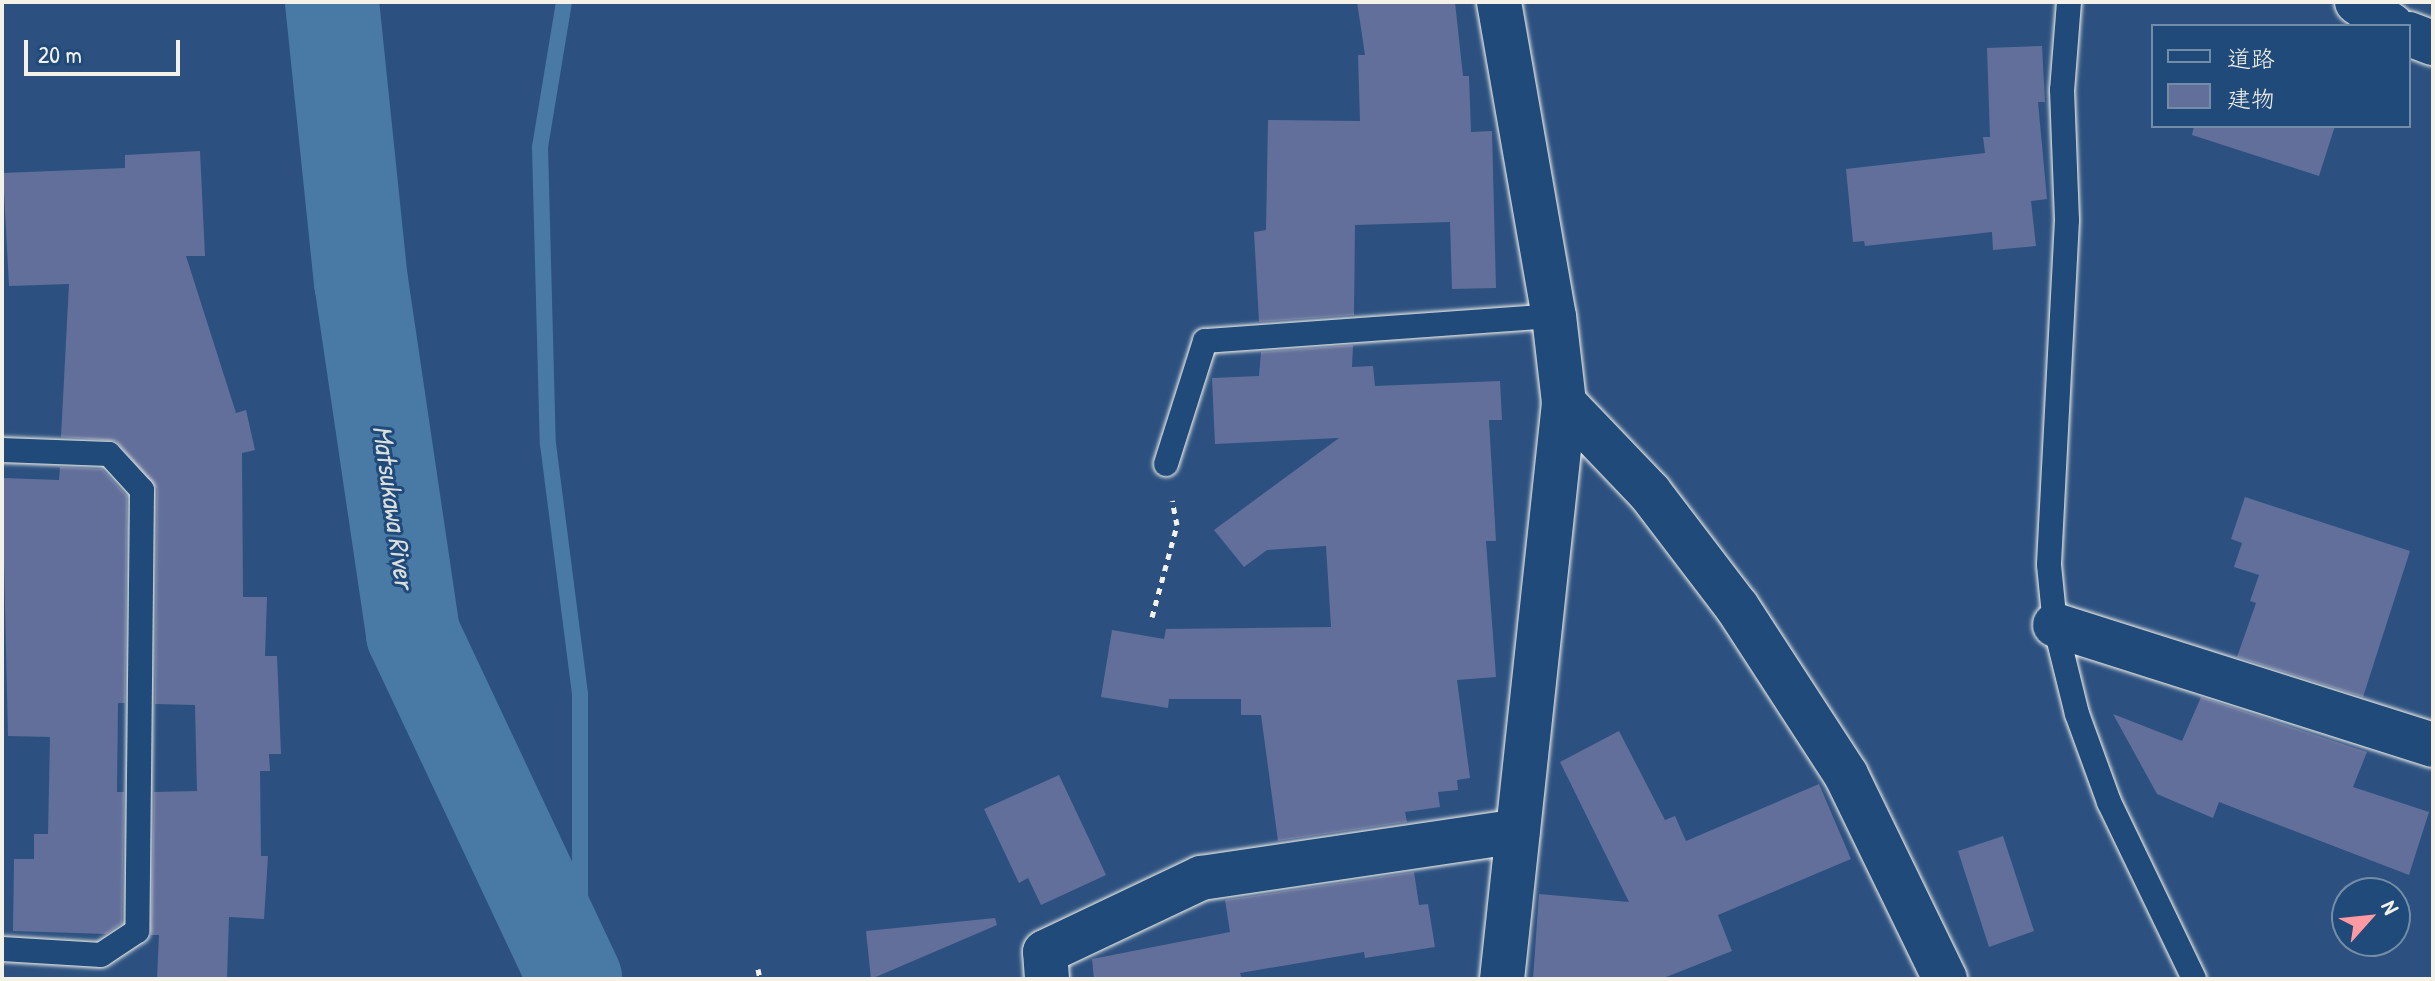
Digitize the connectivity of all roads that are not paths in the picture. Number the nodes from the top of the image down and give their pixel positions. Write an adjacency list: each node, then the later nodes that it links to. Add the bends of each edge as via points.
1 (1499, 2): 7 (street)
2 (2069, 2): 11 (lane, via 2062,90 2067,220 2049,565)
3 (2357, 2): 4 (street)
4 (2389, 24)
5 (2411, 35): 6 (street)
6 (2433, 43)
7 (1554, 316): 8 (street); 10 (lane, via 1205,341)
8 (1564, 403): 13 (street); 17 (street, via 1650,493 1737,607 1846,775)
9 (2, 450): 14 (lane, via 109,454 142,490 137,931 101,955)
10 (1166, 464)
11 (2055, 625): 12 (street); 18 (lane, via 2077,714 2109,802)
12 (2433, 745)
13 (1518, 831): 15 (street, via 1201,878 1045,952); 16 (street)
14 (2, 949)
15 (1047, 979)
16 (1502, 979)
17 (1945, 979)
18 (2194, 979)

